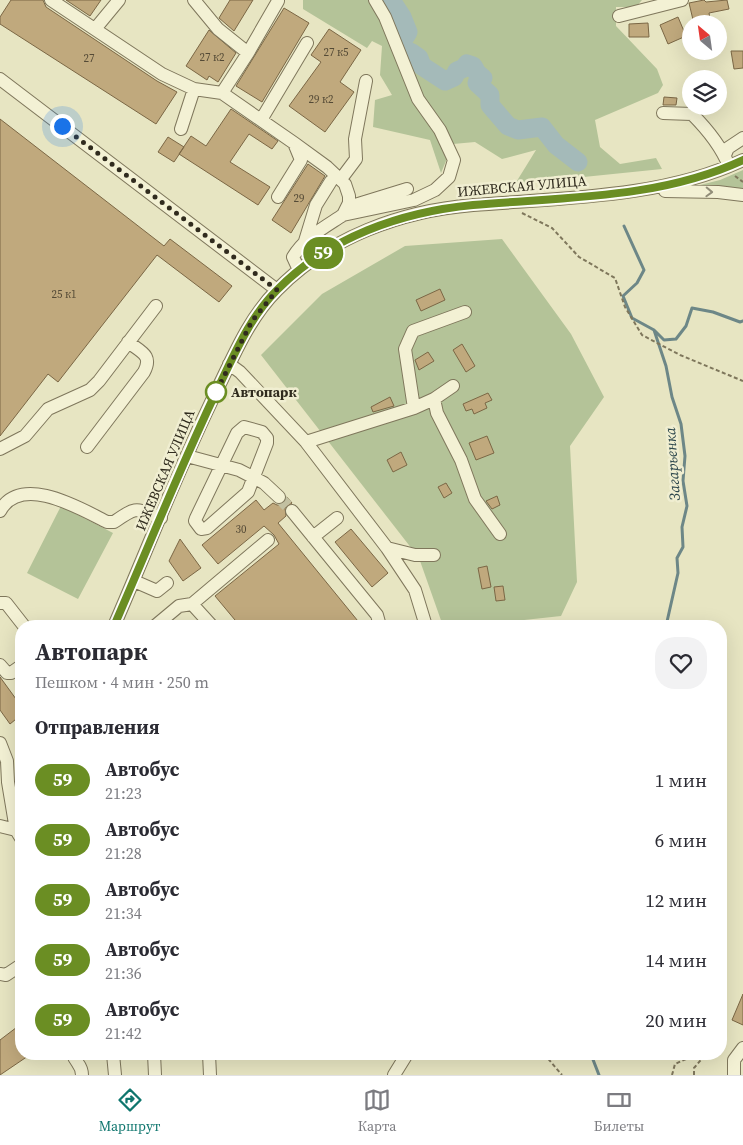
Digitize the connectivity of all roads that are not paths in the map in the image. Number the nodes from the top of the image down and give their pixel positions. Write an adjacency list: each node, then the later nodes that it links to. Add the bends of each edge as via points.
1 (51, 0): 8 (street)
2 (119, 0): 8 (street)
3 (194, 0): 10 (street, via 218,29)
4 (375, 0): 27 (street, via 418,99 440,130 454,160 449,177 435,190 414,200)
5 (682, 0): 7 (street)
6 (278, 1): 10 (street)
7 (619, 16)
8 (95, 29): 13 (street, via 162,74)
9 (306, 43): 16 (street)
10 (248, 53): 14 (street)
11 (0, 79): 30 (street)
12 (366, 81): 22 (street, via 355,139 356,159)
13 (194, 89): 14 (street); 17 (street)
14 (222, 93): 16 (street)
15 (663, 113): 21 (street, via 692,114 704,125)
16 (261, 120): 19 (street)
17 (181, 129)
18 (743, 138): 21 (street, via 728,148)
19 (294, 143): 22 (street); 26 (street, via 301,160)
20 (743, 160): 21 (street, ИЖЕВСКАЯ УЛИЦА)
21 (727, 161): 24 (street, ИЖЕВСКАЯ УЛИЦА, via 674,184)
22 (336, 180): 27 (street, via 345,184 349,196); 28 (street, via 316,205)
23 (407, 189): 27 (street)
24 (643, 190): 25 (street, one-way to 25); 29 (street, ИЖЕВСКАЯ УЛИЦА, via 460,206 415,214 367,230)
25 (743, 195)
26 (278, 197)
27 (346, 211): 28 (street)
28 (305, 241): 29 (street, via 293,257)
29 (299, 270): 30 (street, ИЖЕВСКАЯ УЛИЦА)
30 (277, 290): 34 (street, ИЖЕВСКАЯ УЛИЦА, via 252,321)
31 (156, 306): 33 (street)
32 (465, 312): 37 (street, via 414,331 405,350)
33 (128, 342): 39 (street, via 142,353 148,364); 40 (street, via 90,390 48,409 25,436)
34 (230, 364): 38 (street); 41 (street, ИЖЕВСКАЯ УЛИЦА)
35 (453, 386): 36 (street)
36 (434, 399): 37 (street); 49 (street, via 437,413 461,460 475,499)
37 (414, 408): 38 (street)
38 (306, 442): 52 (street)
39 (87, 447)
40 (0, 449)
41 (187, 456): 42 (street); 47 (street, ИЖЕВСКАЯ УЛИЦА)
42 (221, 465): 43 (street); 43 (street, via 240,429 244,426 262,432 267,443); 43 (street, via 196,518 195,522 201,529 207,528 242,498)
43 (254, 478): 44 (street)
44 (279, 497)
45 (0, 511): 47 (street, via 9,499 29,495 57,498 108,522 114,522 131,510)
46 (292, 511): 50 (street)
47 (161, 518): 54 (street, ИЖЕВСКАЯ УЛИЦА)
48 (337, 518): 50 (street)
49 (500, 534)
50 (313, 537): 62 (street)
51 (268, 540): 57 (street)
52 (387, 548): 53 (street, via 415,555); 63 (street, via 415,590)
53 (434, 555)
54 (134, 581): 55 (street, via 157,591); 59 (street, ИЖЕВСКАЯ УЛИЦА)
55 (167, 583)
56 (0, 603): 58 (street, via 10,606)
57 (192, 604): 60 (street, via 179,606); 61 (street)
58 (20, 620)
59 (117, 620)
60 (162, 620)
61 (207, 620)
62 (379, 620)
63 (424, 620)
64 (0, 665): 65 (street, via 6,673)
65 (15, 670)
66 (0, 742): 67 (street, via 7,761)
67 (15, 815)
68 (0, 826): 69 (street)
69 (15, 832)
70 (15, 969): 71 (street, via 6,975)
71 (0, 974)
72 (743, 1048): 83 (street, via 734,1060)
73 (77, 1060): 78 (street)
74 (114, 1060): 79 (street)
75 (154, 1060): 80 (street)
76 (211, 1060): 81 (street)
77 (403, 1060): 82 (street)
78 (82, 1075)
79 (115, 1075)
80 (155, 1075)
81 (210, 1075)
82 (394, 1075)
83 (734, 1075)

